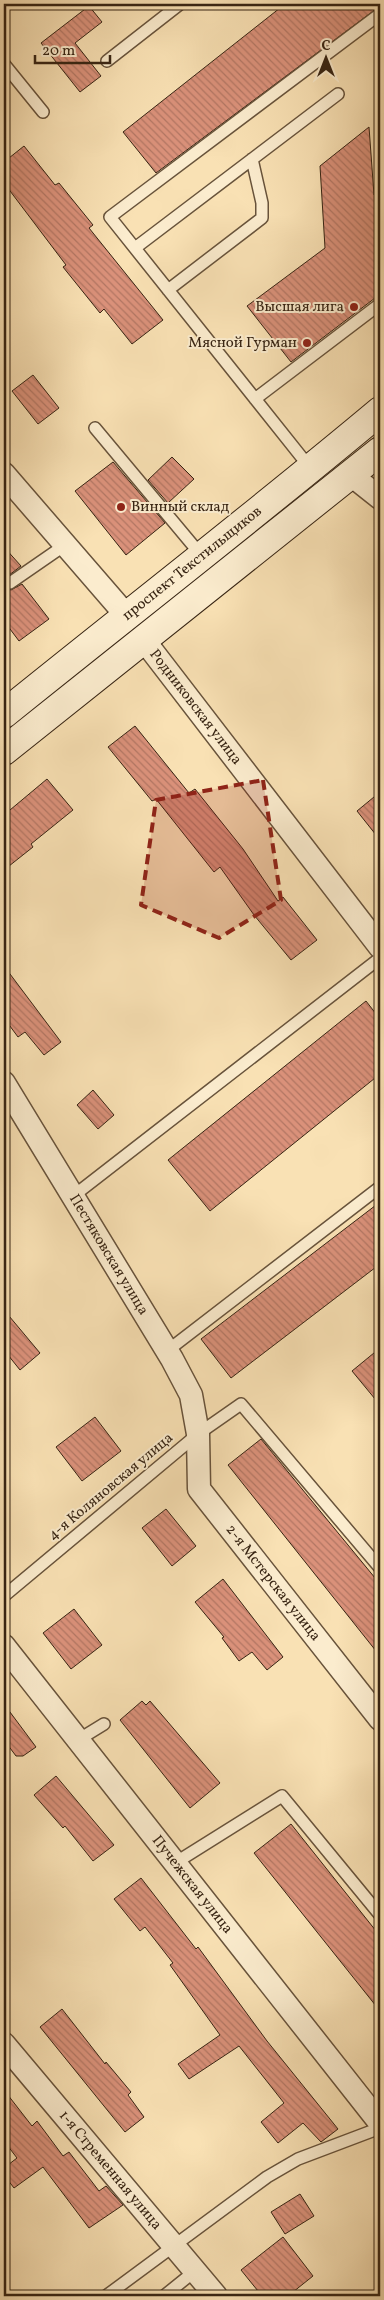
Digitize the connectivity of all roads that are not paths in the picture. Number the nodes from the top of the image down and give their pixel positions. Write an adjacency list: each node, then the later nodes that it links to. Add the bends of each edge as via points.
1 (180, 4): 3 (lane)
2 (380, 14): 8 (lane, via 110,217)
3 (106, 61)
4 (4, 64): 6 (lane)
5 (338, 94): 7 (lane)
6 (43, 112)
7 (252, 159): 8 (lane); 9 (lane, via 262,203 262,218)
8 (135, 248): 9 (lane)
9 (168, 290): 11 (lane)
10 (380, 304): 11 (lane)
11 (255, 399): 15 (lane)
12 (380, 411): 15 (main road, проспект Текстильщиков)
13 (94, 428): 20 (lane)
14 (380, 451): 17 (main road, проспект Текстильщиков)
15 (311, 469): 20 (main road, проспект Текстильщиков)
16 (4, 474): 19 (street, Родниковская улица)
17 (351, 474): 18 (street); 23 (main road, проспект Текстильщиков)
18 (380, 498)
19 (65, 545): 21 (lane); 22 (street, Родниковская улица)
20 (201, 555): 22 (main road, проспект Текстильщиков)
21 (10, 584)
22 (126, 615): 23 (main road, Родниковская улица); 24 (main road, проспект Текстильщиков)
23 (143, 639): 25 (main road, проспект Текстильщиков); 26 (street, Родниковская улица)
24 (4, 714)
25 (4, 751)
26 (380, 948)
27 (380, 958): 30 (lane)
28 (4, 1084): 30 (street, Пестяковская улица)
29 (380, 1187): 31 (lane)
30 (72, 1197): 31 (street, Пестяковская улица)
31 (167, 1351): 32 (street, Пестяковская улица, via 191,1395)
32 (198, 1434): 33 (lane, 4-я Коляновская улица, via 241,1404); 34 (lane, 4-я Коляновская улица); 36 (street, 2-я Мстерская улица, via 199,1489)
33 (380, 1568)
34 (4, 1596)
35 (4, 1646): 38 (street, Пучежская улица)
36 (380, 1719)
37 (104, 1724): 38 (lane)
38 (78, 1740): 39 (street, Пучежская улица)
39 (175, 1863): 40 (lane, via 282,1796); 42 (street, Пучежская улица)
40 (380, 1915)
41 (4, 2044): 44 (street, 1-я Стременная улица)
42 (380, 2123)
43 (380, 2128): 44 (lane, via 298,2159 267,2177)
44 (174, 2245): 45 (street, 1-я Стременная улица); 46 (lane)
45 (195, 2271): 47 (lane); 48 (street, 1-я Стременная улица)
46 (106, 2296)
47 (164, 2296)
48 (216, 2296)

